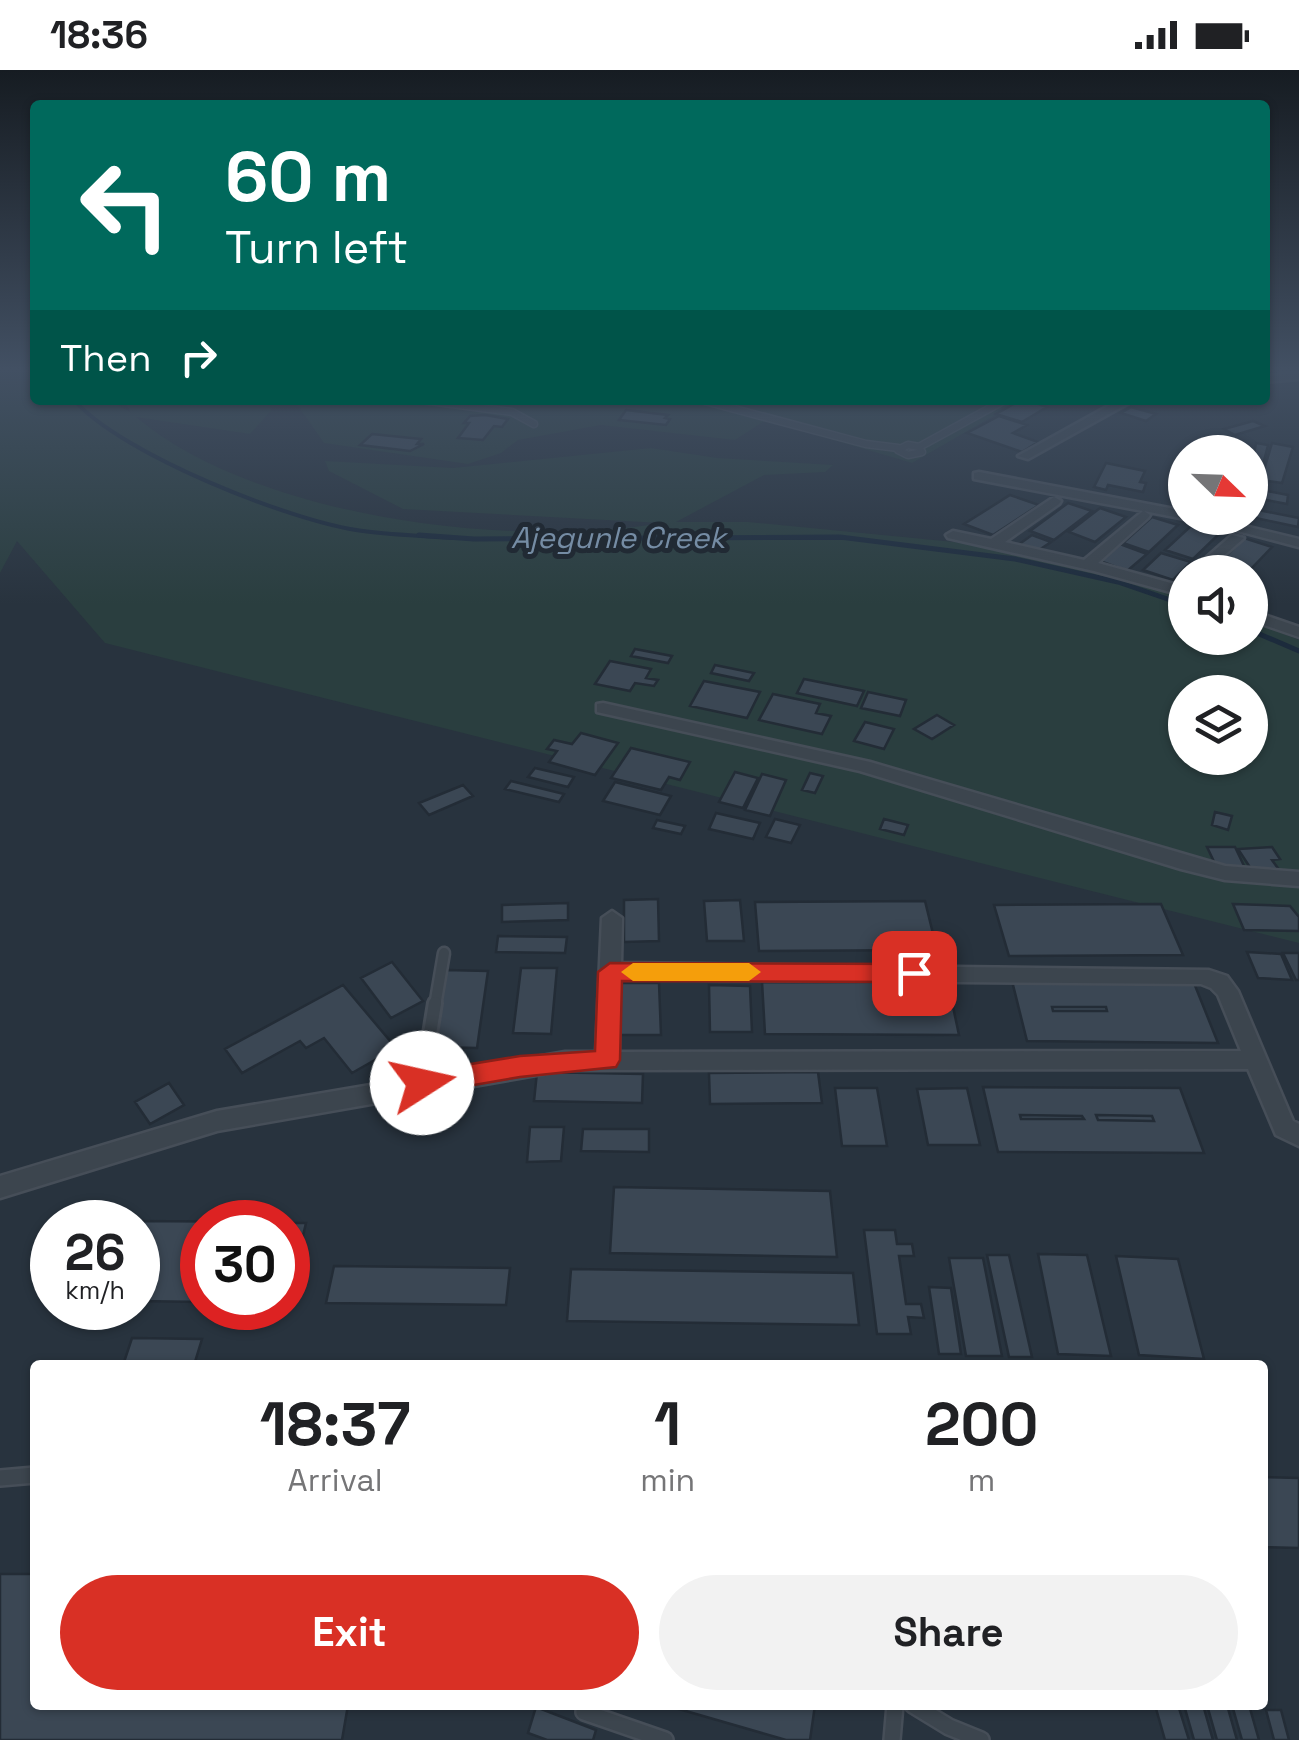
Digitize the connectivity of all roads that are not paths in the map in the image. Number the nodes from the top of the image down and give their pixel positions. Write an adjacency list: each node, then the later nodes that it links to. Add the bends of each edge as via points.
1 (900, 449): 2 (lane, via 912,455)
2 (920, 449)
3 (1037, 449): 4 (street)
4 (1024, 456)
5 (979, 476): 7 (street)
6 (1054, 501): 12 (street)
7 (1168, 512)
8 (1143, 515): 15 (street)
9 (953, 535): 12 (street)
10 (1266, 535): 13 (street)
11 (1237, 538): 14 (street)
12 (995, 543): 15 (street)
13 (1299, 543)
14 (1217, 555)
15 (1088, 565): 16 (street)
16 (1168, 585)
17 (1268, 621): 18 (street)
18 (1299, 632)
19 (603, 708): 20 (street, via 864,766 1225,873)
20 (1299, 879)
21 (612, 918): 23 (street)
22 (444, 953): 26 (lane)
23 (610, 972): 24 (street); 25 (street, via 1202,976 1227,991)
24 (607, 1060): 25 (street); 26 (street)
25 (1255, 1060): 27 (street, via 1284,1128)
26 (422, 1083): 28 (street, via 217,1121)
27 (1299, 1136)
28 (0, 1187)
29 (30, 1475): 30 (lane)
30 (0, 1478)
31 (894, 1710): 35 (lane)
32 (921, 1710): 36 (lane)
33 (584, 1712): 34 (lane)
34 (664, 1740)
35 (892, 1740)
36 (980, 1740)

